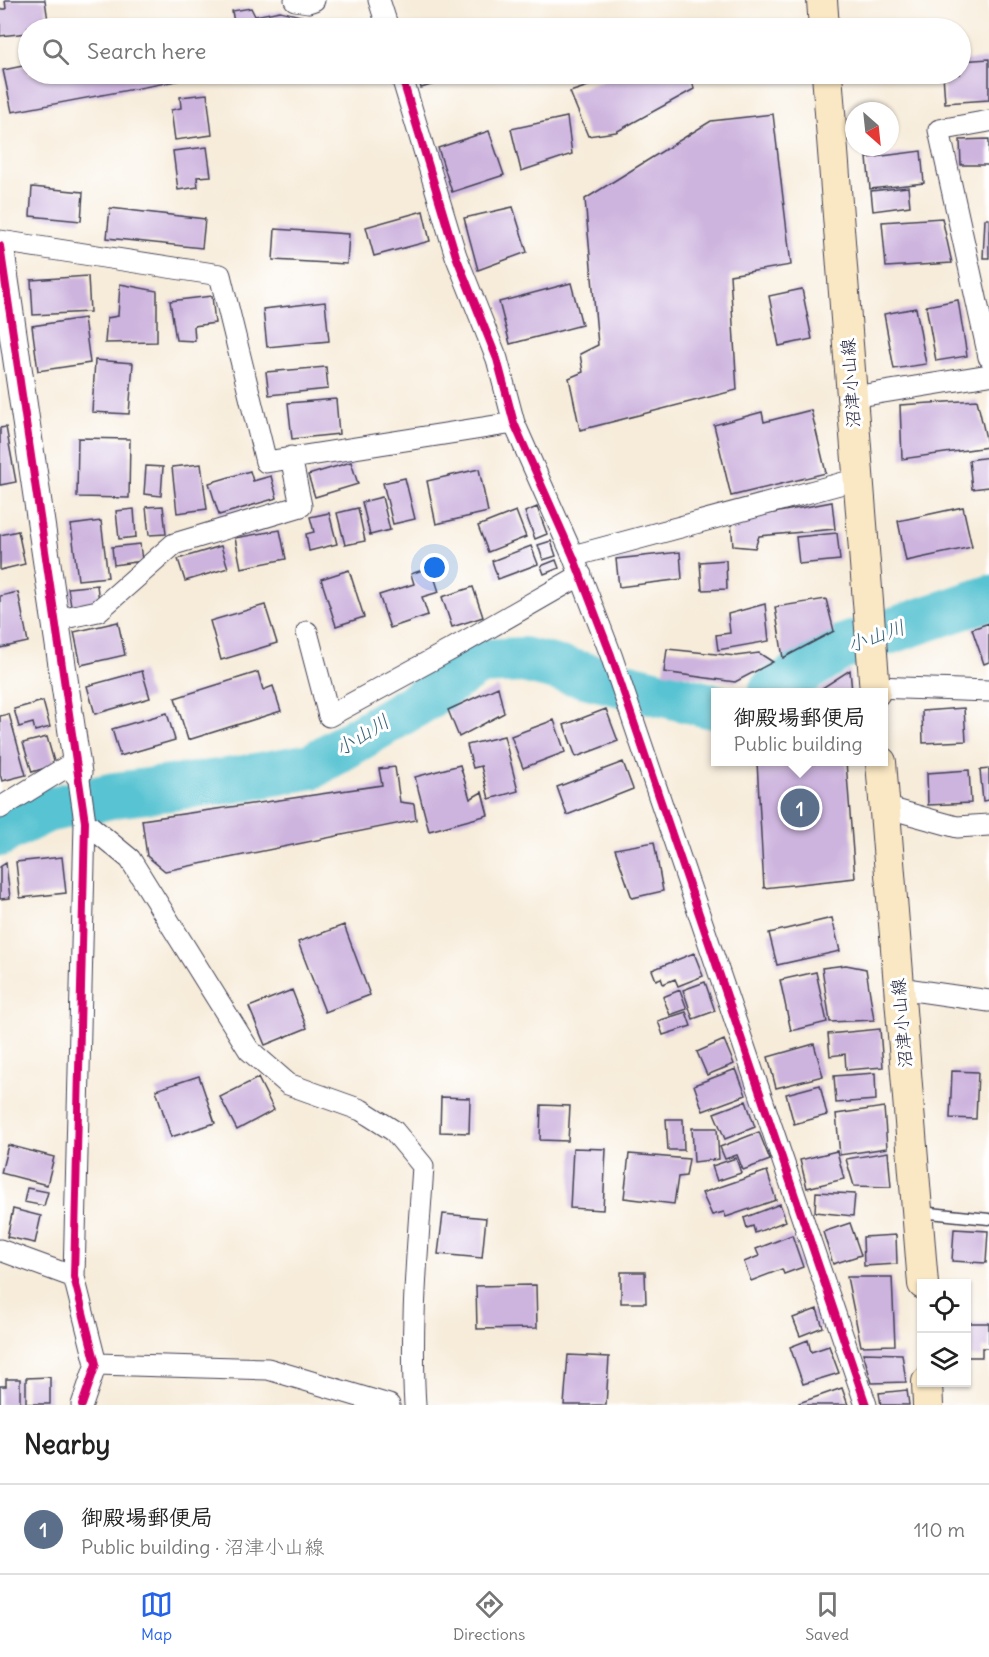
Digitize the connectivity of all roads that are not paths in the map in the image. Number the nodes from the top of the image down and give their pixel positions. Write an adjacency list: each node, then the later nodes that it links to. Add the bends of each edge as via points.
1 (295, 0): 2 (street)
2 (314, 0)
3 (379, 0): 5 (street)
4 (822, 0): 6 (main road)
5 (385, 18)
6 (823, 18)
7 (404, 84): 15 (street, via 456,256 497,359)
8 (828, 84): 14 (main road, 沼津小山線)
9 (989, 121): 12 (street, via 939,130)
10 (0, 241): 16 (street, via 220,275 266,462)
11 (0, 246): 19 (street)
12 (989, 357)
13 (989, 375): 14 (street)
14 (853, 397): 17 (main road, 沼津小山線)
15 (514, 423): 16 (street); 18 (street)
16 (291, 458): 19 (street, via 301,506 174,544 98,611)
17 (858, 479): 18 (street); 21 (main road, 沼津小山線)
18 (577, 565): 20 (street, via 452,649 329,716); 41 (street, via 631,712)
19 (55, 620): 24 (street)
20 (307, 632)
21 (874, 681): 22 (street)
22 (989, 691)
23 (881, 766): 25 (main road, 沼津小山線)
24 (77, 767): 26 (street); 27 (street)
25 (885, 807): 28 (street, via 957,827); 29 (main road, 沼津小山線)
26 (0, 808)
27 (86, 822): 34 (street); 40 (street, via 130,859 249,1050 288,1084 361,1110 394,1131 423,1166 412,1360)
28 (989, 825)
29 (899, 988): 30 (street); 31 (main road, 沼津小山線)
30 (989, 1001)
31 (917, 1212): 32 (lane); 35 (main road, 沼津小山線)
32 (989, 1219)
33 (0, 1250): 34 (street)
34 (74, 1277): 36 (street)
35 (923, 1279)
36 (96, 1364): 38 (street); 39 (street, via 268,1369)
37 (927, 1387): 42 (main road)
38 (82, 1405)
39 (389, 1405)
40 (415, 1405)
41 (866, 1405)
42 (928, 1405)

